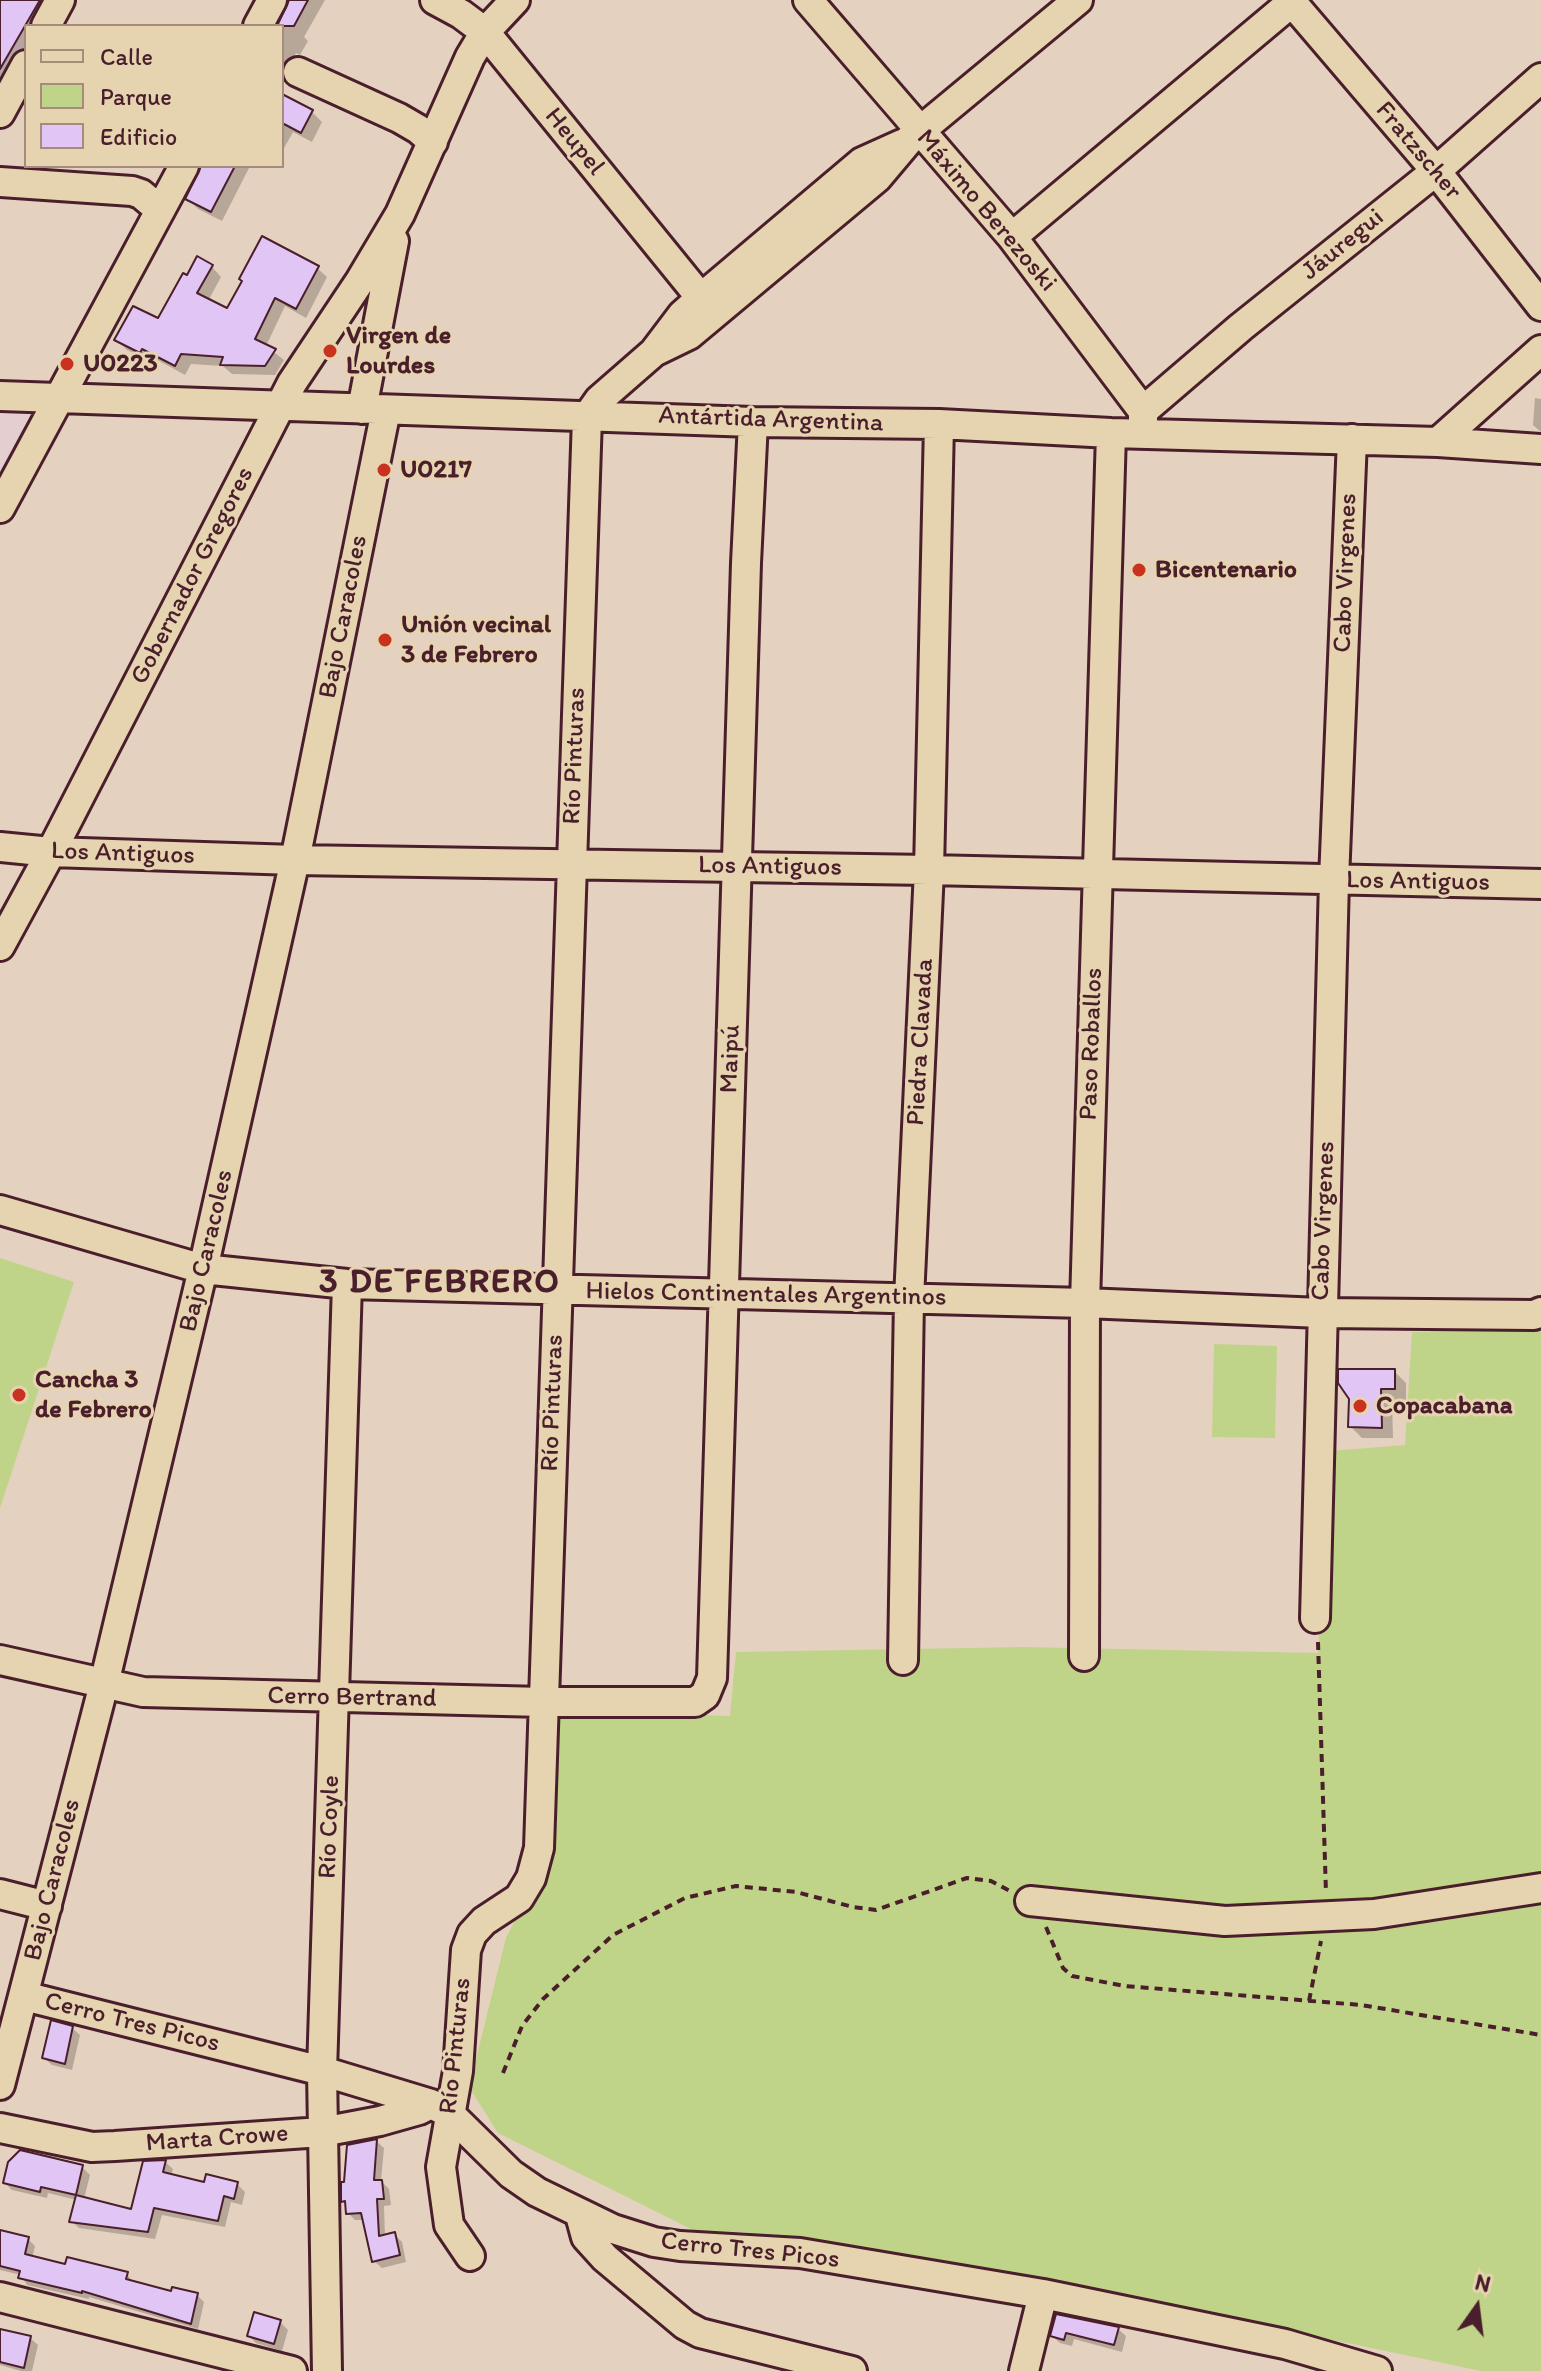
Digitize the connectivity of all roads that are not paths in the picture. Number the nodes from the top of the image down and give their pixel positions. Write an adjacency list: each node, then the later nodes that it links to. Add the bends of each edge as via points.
1 (60, 0): 8 (street)
2 (272, 0): 9 (street)
3 (435, 0): 10 (street, Heupel)
4 (515, 0): 10 (street, Gobernador Gregores)
5 (808, 0): 15 (street, Máximo Berezoski)
6 (1078, 0): 15 (street)
7 (1291, 1): 18 (street, Fratzscher); 22 (street)
8 (47, 24)
9 (259, 24)
10 (485, 32): 16 (street, Gobernador Gregores); 23 (street, Heupel)
11 (24, 69): 14 (street)
12 (298, 72): 16 (street, via 399,118)
13 (1541, 78): 18 (street, Jáuregui)
14 (0, 113)
15 (915, 136): 22 (street, Máximo Berezoski); 23 (street, via 862,162); 26 (street, via 877,178 689,335)
16 (433, 142): 21 (street, Gobernador Gregores)
17 (183, 168): 20 (street)
18 (1436, 171): 24 (street, Fratzscher); 33 (street, Jáuregui, via 1241,327)
19 (0, 182): 20 (street, via 132,191)
20 (160, 210): 28 (street)
21 (400, 214): 29 (street, Gobernador Gregores); 30 (street, Gobernador Gregores)
22 (1012, 237): 33 (street, Máximo Berezoski)
23 (701, 298): 26 (street)
24 (1541, 306)
25 (1541, 350): 37 (street)
26 (654, 352): 31 (street)
27 (0, 396): 28 (street, Antártida Argentina)
28 (60, 397): 29 (street, Antártida Argentina); 39 (street)
29 (279, 407): 30 (street, Antártida Argentina); 41 (street, Gobernador Gregores)
30 (374, 409): 31 (street, Antártida Argentina); 42 (street, Bajo Caracoles)
31 (587, 417): 32 (street, Antártida Argentina); 43 (street, Río Pinturas)
32 (753, 422): 34 (street, Antártida Argentina); 44 (street, Maipú)
33 (1143, 422): 35 (street, Antártida Argentina); 36 (street, Antártida Argentina)
34 (939, 424): 35 (street, Antártida Argentina); 45 (street, Piedra Clavada)
35 (1111, 433): 46 (street, Paso Roballos)
36 (1352, 439): 37 (street, Antártida Argentina); 47 (street, Cabo Virgenes)
37 (1438, 442): 38 (street, Antártida Argentina)
38 (1541, 449)
39 (0, 508)
40 (0, 847): 41 (street, Los Antiguos)
41 (51, 852): 42 (street, Los Antiguos); 49 (street, Gobernador Gregores)
42 (295, 860): 43 (street, Los Antiguos); 51 (street, Bajo Caracoles)
43 (571, 865): 44 (street, Los Antiguos); 53 (street, Río Pinturas)
44 (737, 866): 45 (street, Los Antiguos); 54 (street, Maipú)
45 (929, 870): 46 (street, Los Antiguos); 55 (street, Piedra Clavada)
46 (1097, 876): 47 (street, Los Antiguos); 56 (street, Paso Roballos)
47 (1334, 880): 48 (street, Los Antiguos); 58 (street, Cabo Virgenes)
48 (1541, 884)
49 (0, 946)
50 (0, 1210): 51 (street, Hielos Continentales Argentinos)
51 (203, 1269): 52 (street, Hielos Continentales Argentinos); 63 (street, Bajo Caracoles)
52 (347, 1284): 53 (street, Hielos Continentales Argentinos); 65 (street, Río Coyle)
53 (557, 1290): 54 (street, Hielos Continentales Argentinos); 66 (street, Río Pinturas)
54 (723, 1293): 55 (street, Hielos Continentales Argentinos); 64 (street, Maipú, via 712,1678)
55 (909, 1299): 56 (street, Hielos Continentales Argentinos); 62 (street, Piedra Clavada)
56 (1085, 1303): 58 (street, Hielos Continentales Argentinos); 60 (street, Paso Roballos)
57 (1541, 1312): 58 (street, Hielos Continentales Argentinos)
58 (1321, 1313): 59 (street, Cabo Virgenes)
59 (1315, 1618)
60 (1084, 1656)
61 (0, 1660): 63 (street, Cerro Bertrand)
62 (903, 1660)
63 (104, 1684): 65 (street, Cerro Bertrand, via 143,1692); 70 (street, Bajo Caracoles)
64 (705, 1695): 66 (street, Cerro Bertrand, via 695,1702)
65 (334, 1698): 66 (street, Cerro Bertrand); 72 (street, Río Coyle)
66 (543, 1702): 74 (street, Río Pinturas, via 539,1848 519,1898 472,1934 466,1950 458,2071)
67 (1541, 1888): 69 (street, via 1374,1914 1225,1921)
68 (0, 1894): 70 (street)
69 (1030, 1901)
70 (47, 1906): 71 (street, Bajo Caracoles)
71 (24, 1996): 72 (street, Cerro Tres Picos); 73 (street, Bajo Caracoles)
72 (322, 2071): 74 (street, Cerro Tres Picos); 76 (street, Río Coyle)
73 (0, 2085)
74 (440, 2108): 76 (street, Marta Crowe); 77 (street, Cerro Tres Picos, via 511,2174); 78 (street, Río Pinturas, via 449,2225)
75 (0, 2128): 76 (street, Marta Crowe, via 92,2147)
76 (322, 2132): 82 (street, Río Coyle)
77 (580, 2215): 79 (street, Cerro Tres Picos, via 654,2242 800,2253); 83 (street, via 586,2237 605,2258 685,2325)
78 (470, 2256)
79 (1043, 2294): 84 (street); 85 (street, Cerro Tres Picos, via 1285,2344)
80 (0, 2297): 81 (street)
81 (292, 2371)
82 (327, 2371)
83 (852, 2371)
84 (1024, 2371)
85 (1377, 2371)

